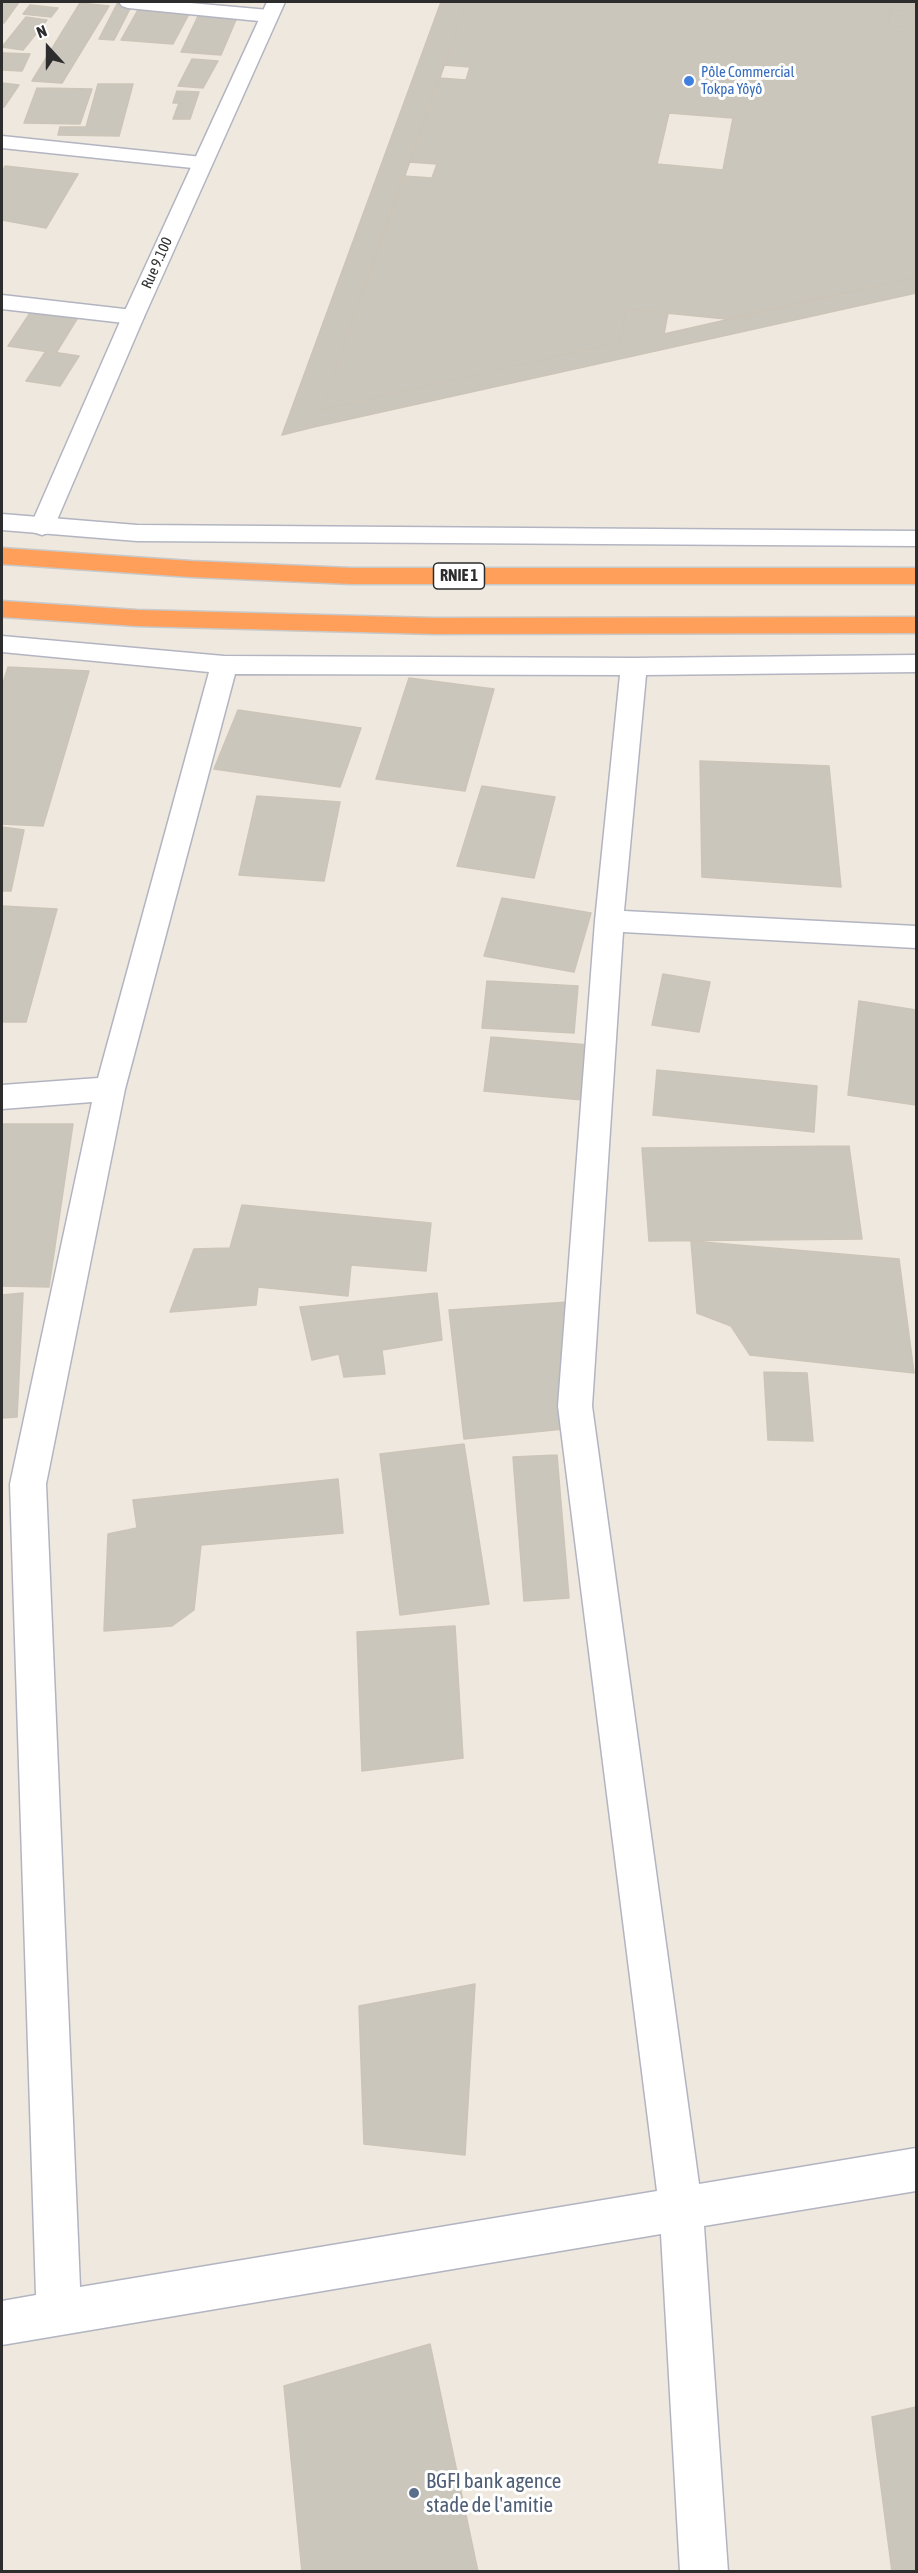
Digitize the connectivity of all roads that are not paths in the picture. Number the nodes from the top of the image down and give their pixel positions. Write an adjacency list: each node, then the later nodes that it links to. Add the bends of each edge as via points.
1 (128, 2): 2 (street)
2 (272, 9): 4 (street, Rue 9.100)
3 (2, 142): 4 (street)
4 (202, 163): 6 (street, Rue 9.100)
5 (2, 302): 6 (street)
6 (132, 317): 8 (street, Rue 9.100)
7 (2, 522): 8 (street)
8 (42, 527): 9 (street, via 137,533)
9 (916, 539)
10 (2, 556): 11 (highway, RNIE 1, via 351,576)
11 (916, 576)
12 (2, 609): 13 (highway, via 307,624)
13 (916, 625)
14 (2, 644): 16 (street)
15 (916, 663): 17 (street)
16 (224, 665): 17 (street); 20 (street)
17 (634, 667): 18 (street)
18 (609, 921): 19 (street); 24 (street, via 575,1406)
19 (916, 937)
20 (111, 1089): 21 (street); 22 (street)
21 (2, 1097)
22 (15, 1486): 25 (street)
23 (916, 2169): 24 (street)
24 (681, 2208): 25 (street); 27 (street)
25 (59, 2313): 26 (street)
26 (2, 2323)
27 (704, 2571)

